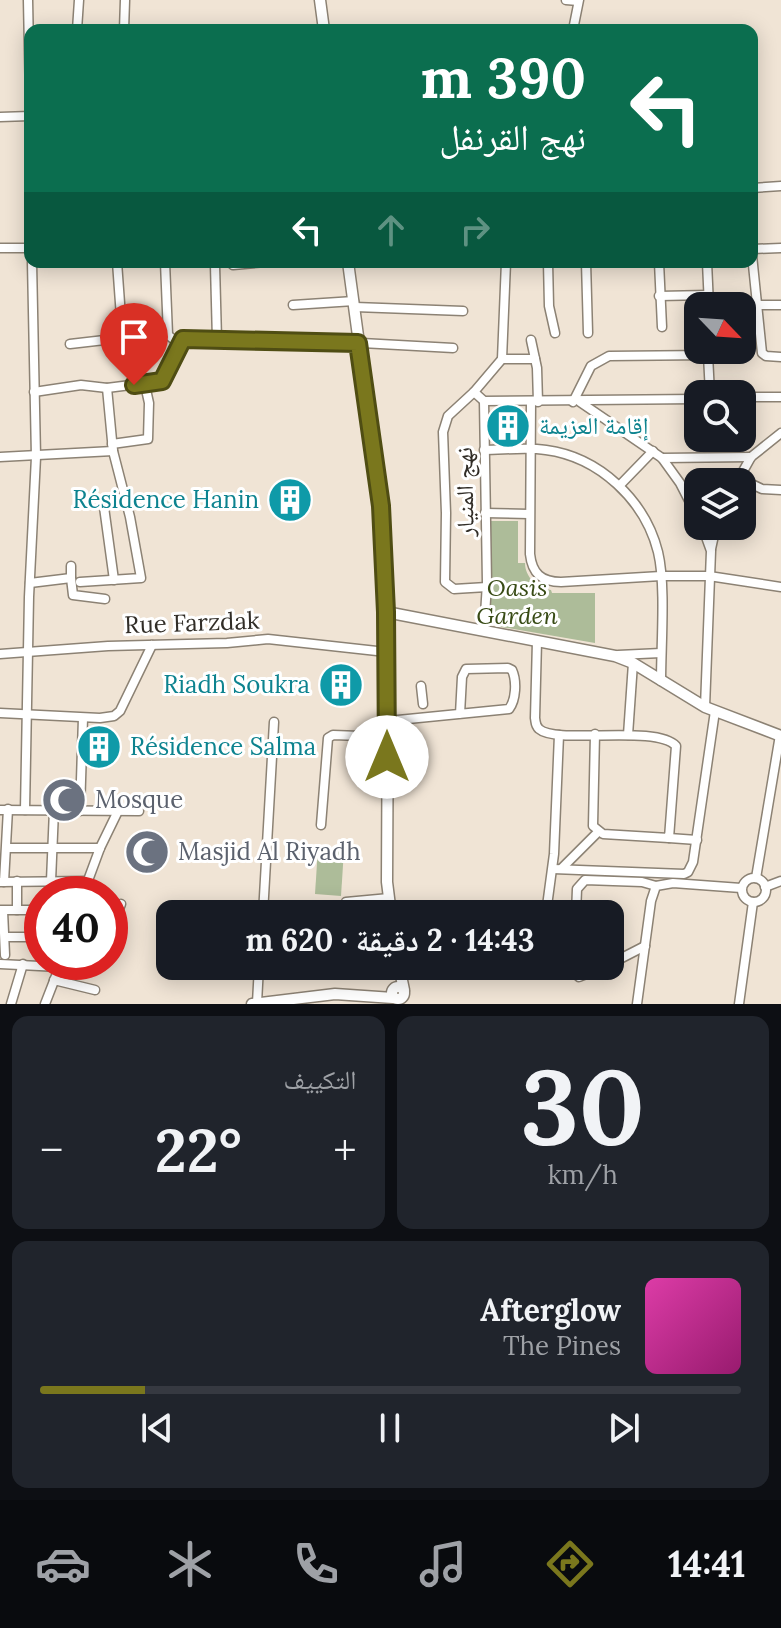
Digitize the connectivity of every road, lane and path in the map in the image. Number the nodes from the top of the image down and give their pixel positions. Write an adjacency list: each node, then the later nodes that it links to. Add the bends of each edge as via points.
1 (28, 0): 7 (street)
2 (79, 0): 8 (street)
3 (125, 0): 9 (street)
4 (320, 0): 10 (street)
5 (566, 0): 6 (street)
6 (578, 1): 11 (street)
7 (28, 24)
8 (77, 24)
9 (124, 24)
10 (323, 24)
11 (574, 24)
12 (24, 116): 13 (street)
13 (0, 117)
14 (781, 186): 15 (street)
15 (758, 188)
16 (0, 248): 17 (street)
17 (24, 248)
18 (781, 248): 19 (street)
19 (758, 251)
20 (32, 268): 56 (street)
21 (117, 268): 42 (street)
22 (165, 268): 43 (street, via 168,335)
23 (215, 268): 44 (street)
24 (349, 268): 34 (street)
25 (506, 268): 51 (street)
26 (548, 268): 40 (street)
27 (586, 268): 41 (street)
28 (659, 268): 33 (street)
29 (707, 268): 31 (street)
30 (754, 268): 36 (street)
31 (708, 292)
32 (684, 295): 33 (street)
33 (659, 296): 39 (street)
34 (354, 304): 35 (street); 38 (street); 46 (street)
35 (293, 305)
36 (757, 305): 37 (street); 49 (street, via 762,353)
37 (781, 305)
38 (463, 311)
39 (662, 327)
40 (555, 333)
41 (588, 333)
42 (122, 338): 47 (street); 50 (street)
43 (183, 339): 44 (street); 54 (street, via 165,378)
44 (217, 340): 46 (street)
45 (531, 340): 52 (street)
46 (358, 343): 48 (street); 93 (street, via 381,506)
47 (70, 344)
48 (453, 348)
49 (781, 357)
50 (124, 358)
51 (502, 359): 52 (street); 57 (street)
52 (535, 359): 62 (street)
53 (710, 380): 63 (street, via 710,360 704,354 609,356 591,366)
54 (145, 385): 55 (street); 65 (street, via 148,439)
55 (107, 388): 56 (street, via 81,385); 65 (street)
56 (34, 392): 70 (street)
57 (474, 392): 61 (street); 90 (street, via 448,416 443,432 445,582 454,589)
58 (756, 397): 59 (street)
59 (781, 397)
60 (684, 399): 63 (street)
61 (484, 401): 62 (street); 67 (street, نهج المنيار)
62 (534, 402): 63 (street); 66 (street)
63 (576, 402): 68 (street)
64 (781, 433): 71 (street)
65 (112, 447): 70 (street); 78 (street)
66 (529, 449): 67 (street); 74 (street, via 591,465); 80 (street)
67 (484, 450): 79 (street, نهج المنيار)
68 (653, 451): 72 (street); 74 (street)
69 (0, 457): 70 (street)
70 (36, 457): 89 (street)
71 (751, 457): 72 (street); 73 (street)
72 (662, 458): 77 (street)
73 (745, 468)
74 (620, 485): 85 (street, via 651,533)
75 (756, 487): 76 (street)
76 (781, 490)
77 (684, 491)
78 (127, 503): 88 (street, via 104,507); 88 (street, via 141,578)
79 (485, 513): 80 (street); 90 (street, نهج المنيار)
80 (529, 514): 85 (street, via 532,569 544,580)
81 (707, 540): 83 (street)
82 (713, 540): 83 (street)
83 (711, 551): 86 (street)
84 (71, 566): 87 (street)
85 (661, 576): 86 (street); 99 (street)
86 (709, 576): 91 (street); 106 (street)
87 (76, 580): 88 (street); 89 (street); 92 (street, via 73,595)
88 (114, 580)
89 (30, 583): 97 (street)
90 (487, 587): 94 (street, نهج المنيار)
91 (781, 587)
92 (105, 599)
93 (386, 612): 94 (street); 98 (street)
94 (484, 631): 95 (street)
95 (537, 641): 101 (street); 114 (street, via 536,725)
96 (152, 645): 97 (street, Rue Farzdak); 98 (street, Rue Farzdak, via 268,639); 110 (street, via 120,711 108,718)
97 (29, 652): 100 (street, Rue Farzdak); 109 (street)
98 (386, 652): 111 (street)
99 (661, 653): 101 (street); 103 (street)
100 (0, 654)
101 (615, 656): 102 (street)
102 (633, 663): 103 (street); 115 (street)
103 (661, 681): 106 (street)
104 (421, 686): 105 (street)
105 (423, 704)
106 (710, 709): 116 (street); 127 (street)
107 (0, 713): 109 (street)
108 (460, 714): 108 (street, via 509,709 514,703 512,670 466,669); 111 (street)
109 (28, 715): 110 (street); 119 (street)
110 (83, 718): 121 (street)
111 (388, 721): 117 (street)
112 (274, 722): 143 (street)
113 (595, 734): 114 (street); 115 (street); 125 (street, via 593,826)
114 (559, 735): 131 (street)
115 (628, 735): 126 (street, via 676,746)
116 (780, 735): 134 (street)
117 (388, 737): 124 (street, via 328,738); 142 (street)
118 (4, 809): 119 (street); 128 (street)
119 (25, 810): 120 (street)
120 (54, 810): 121 (street); 129 (street)
121 (80, 811): 122 (street)
122 (118, 811): 123 (street); 130 (street)
123 (139, 811)
124 (321, 825)
125 (598, 832): 126 (street); 131 (street)
126 (669, 838): 127 (street)
127 (697, 840): 131 (street, via 692,868 684,874)
128 (7, 848): 129 (street); 138 (street)
129 (51, 848): 130 (street); 132 (street)
130 (100, 848): 133 (street)
131 (557, 869): 145 (street)
132 (51, 876)
133 (90, 876)
134 (756, 878): 140 (street); 141 (street)
135 (17, 881): 136 (street); 138 (street); 149 (street)
136 (24, 881)
137 (781, 881): 140 (street)
138 (2, 882)
139 (656, 886): 141 (street); 146 (street, via 585,880); 153 (street)
140 (765, 887): 147 (street, via 763,897)
141 (741, 888): 147 (street)
142 (389, 898): 144 (street)
143 (264, 900)
144 (368, 900)
145 (549, 900)
146 (577, 900)
147 (753, 902): 166 (street)
148 (2, 910): 149 (street); 151 (street)
149 (17, 910): 150 (street)
150 (24, 910)
151 (5, 937): 152 (street); 155 (street)
152 (24, 937)
153 (645, 946): 154 (street); 165 (street)
154 (624, 957)
155 (3, 960): 156 (street)
156 (23, 964): 162 (street)
157 (54, 980): 159 (street); 163 (street)
158 (257, 980): 164 (street)
159 (95, 990)
160 (398, 996): 161 (street)
161 (326, 999): 164 (street)
162 (11, 1004)
163 (45, 1004)
164 (254, 1004)
165 (637, 1004)
166 (739, 1004)

